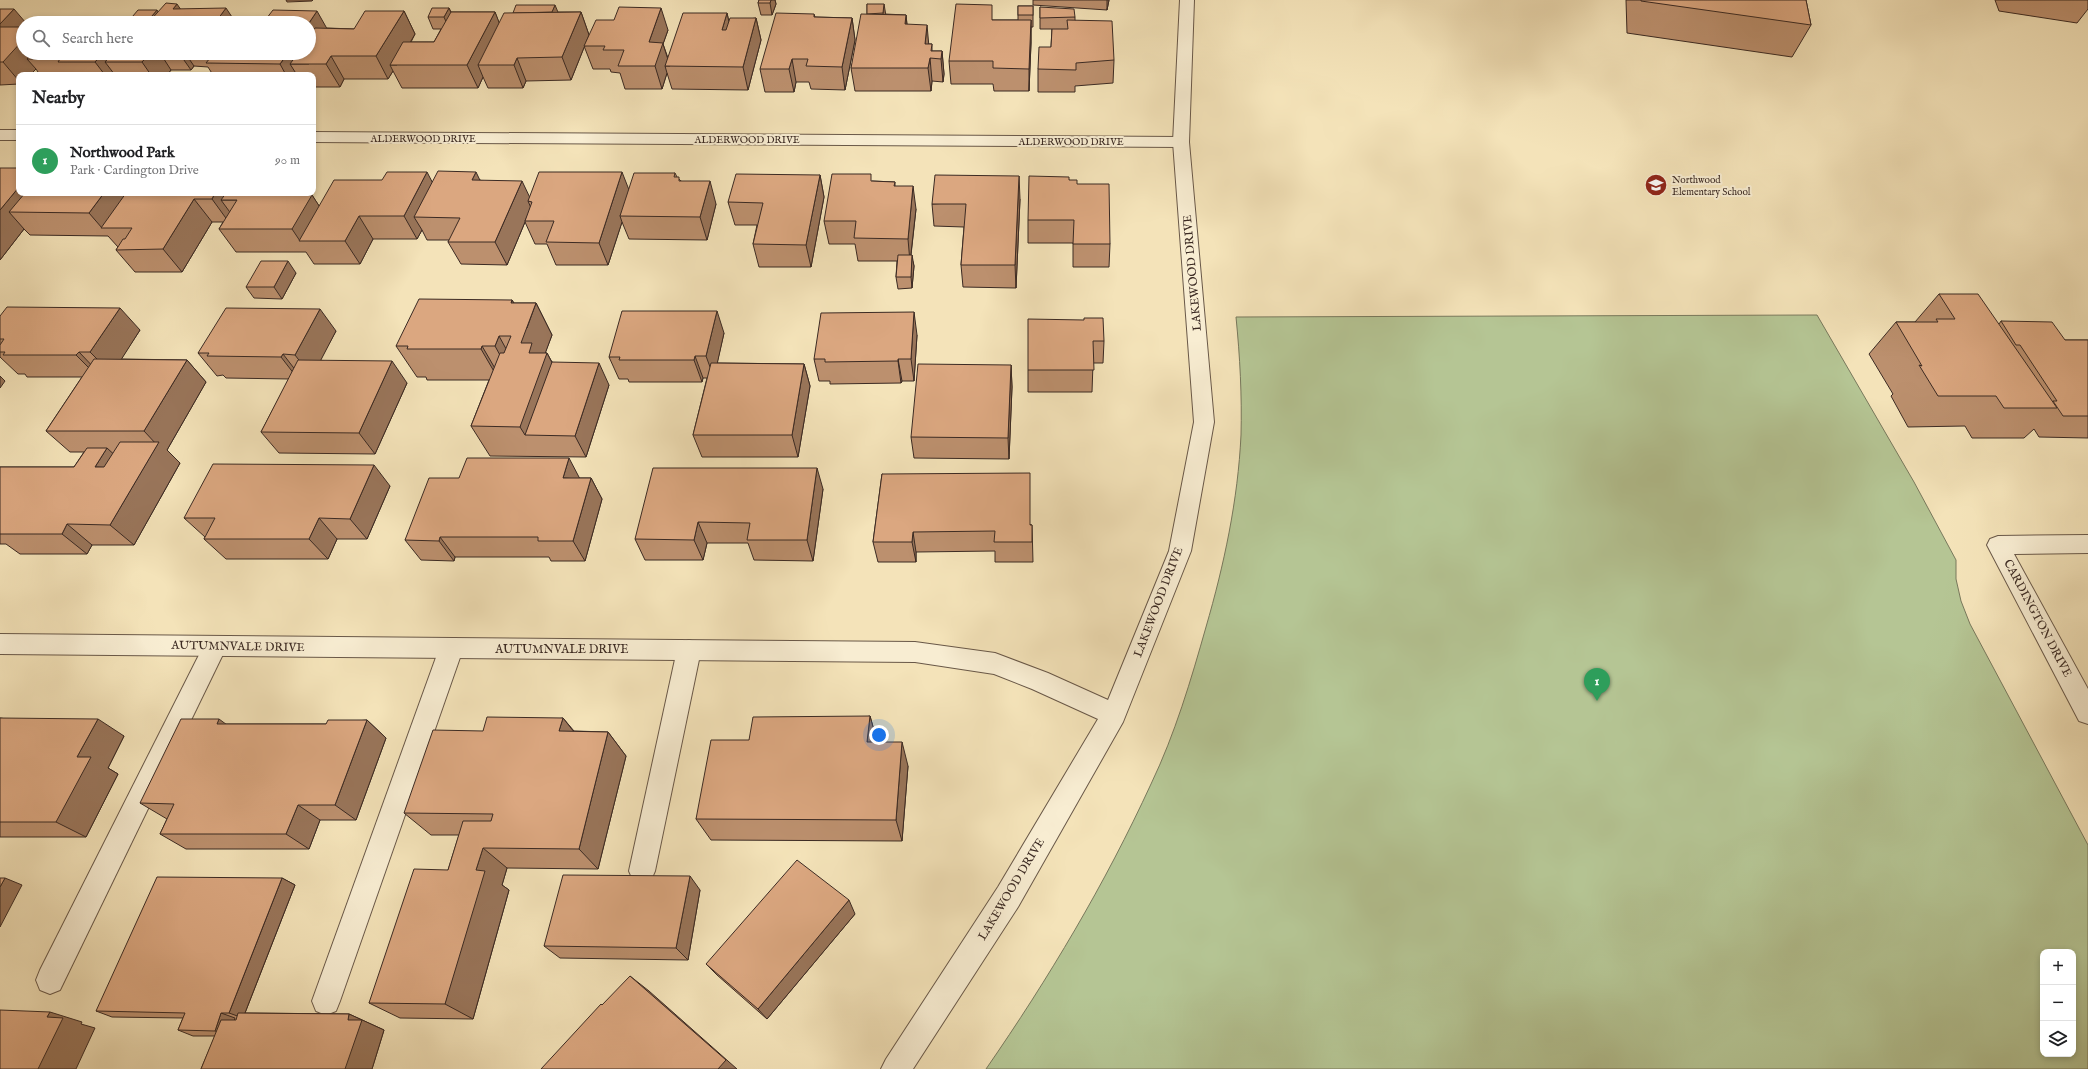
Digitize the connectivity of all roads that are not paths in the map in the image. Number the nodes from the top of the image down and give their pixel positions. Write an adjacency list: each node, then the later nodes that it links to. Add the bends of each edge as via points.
1 (1187, 0): 5 (street, LAKEWOOD DRIVE)
2 (0, 135): 3 (street)
3 (16, 135)
4 (316, 137): 5 (street, ALDERWOOD DRIVE)
5 (1181, 142): 12 (street, LAKEWOOD DRIVE, via 1204,422 1180,551)
6 (2088, 544): 11 (street, CARDINGTON DRIVE, via 1998,544)
7 (0, 644): 8 (street, AUTUMNVALE DRIVE)
8 (215, 646): 9 (street, AUTUMNVALE DRIVE); 14 (street)
9 (451, 649): 10 (street, AUTUMNVALE DRIVE); 15 (street)
10 (689, 650): 12 (street, AUTUMNVALE DRIVE, via 915,652 995,664); 13 (street)
11 (2088, 713)
12 (1114, 714): 16 (street, LAKEWOOD DRIVE, via 1008,897)
13 (642, 871)
14 (50, 980)
15 (326, 1001)
16 (896, 1069)

